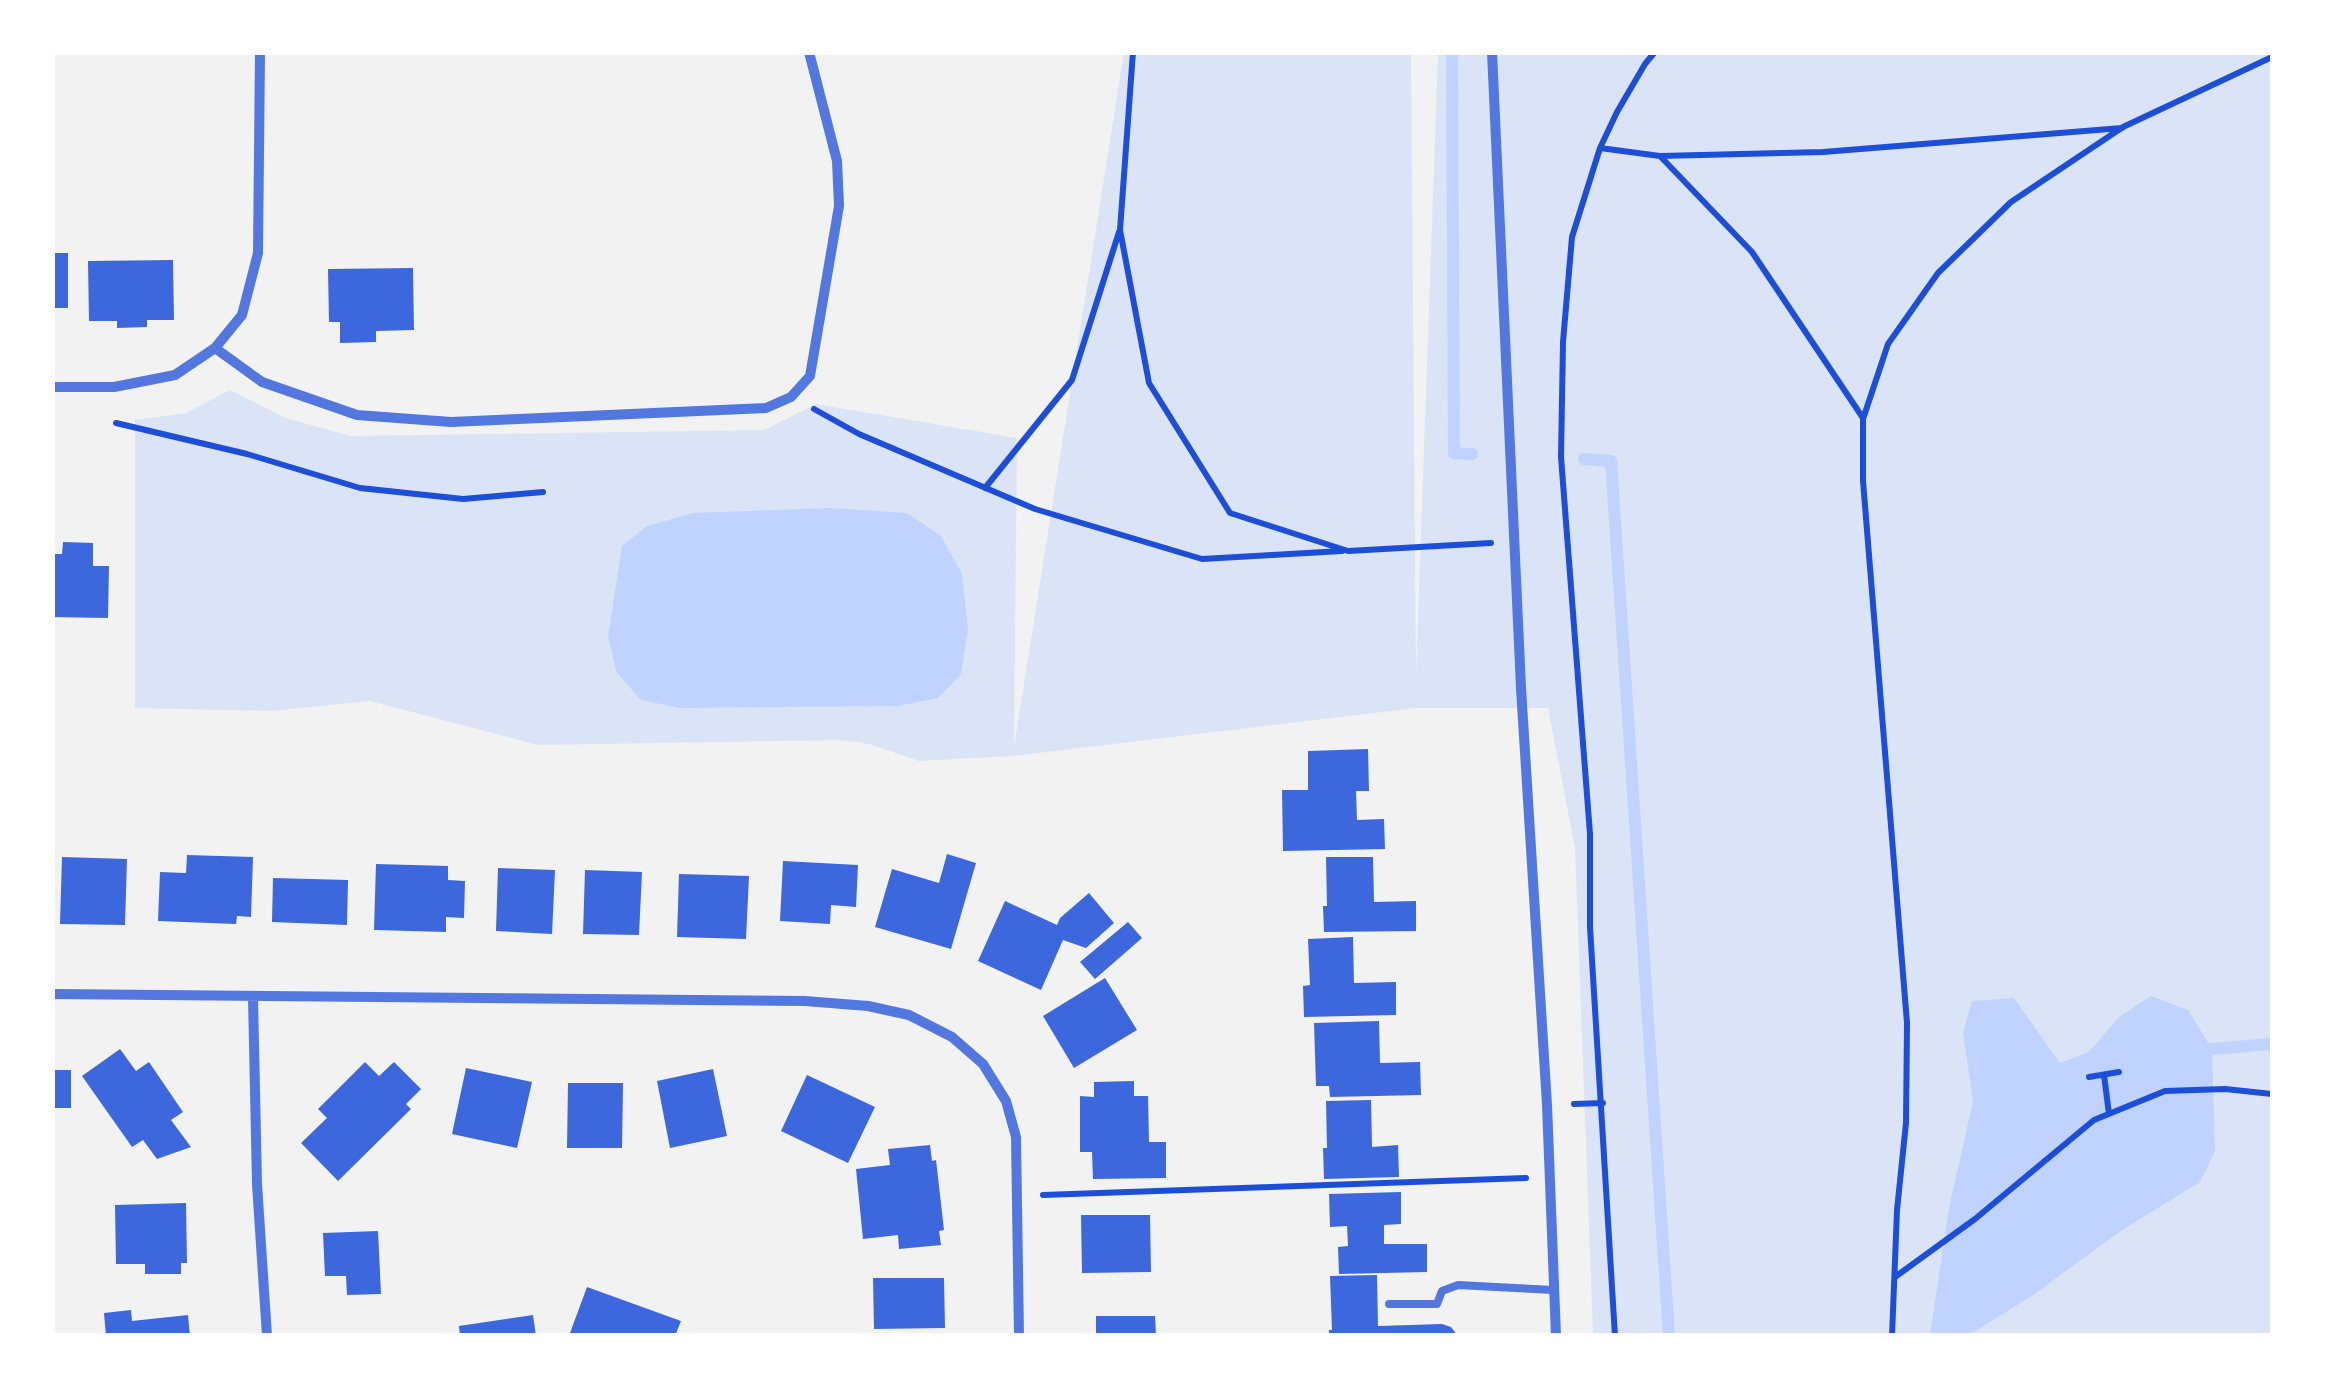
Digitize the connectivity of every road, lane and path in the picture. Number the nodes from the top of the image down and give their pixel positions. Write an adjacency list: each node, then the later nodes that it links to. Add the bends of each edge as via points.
1 (260, 52): 11 (street, via 258,253 242,315)
2 (809, 52): 13 (street, via 837,161 840,206 810,376)
3 (1133, 52): 10 (path)
4 (1492, 52): 18 (street)
5 (1656, 52): 8 (path)
6 (2272, 56): 7 (path)
7 (2123, 128): 9 (path, via 1823,152); 14 (path, via 2012,202 1938,273 1888,344)
8 (1600, 148): 9 (path); 35 (path, via 1572,236 1561,457 1590,834)
9 (1660, 156): 14 (path, via 1752,252)
10 (1120, 230): 16 (path, via 1072,380); 19 (path, via 1149,383 1230,512)
11 (215, 348): 12 (street, via 175,375 114,387); 13 (street, via 262,382 357,415 451,422 766,408)
12 (52, 387)
13 (791, 397): 16 (path)
14 (1863, 419): 29 (path, via 1907,1023)
15 (116, 422): 17 (path, via 360,488 464,499)
16 (985, 488): 19 (path, via 1202,559)
17 (543, 492)
18 (1515, 542): 19 (path); 27 (street)
19 (1348, 551)
20 (52, 994): 21 (street)
21 (253, 998): 28 (street, via 805,1000 909,1015 952,1037 983,1064 1006,1101 1016,1137); 32 (street)
22 (2119, 1072): 23 (path)
23 (2104, 1075): 24 (path); 26 (path)
24 (2089, 1077)
25 (2272, 1094): 26 (path, via 2165,1091)
26 (2110, 1114): 29 (path)
27 (1548, 1178): 28 (path); 30 (street)
28 (1017, 1196): 33 (street)
29 (1894, 1278): 36 (path)
30 (1553, 1290): 31 (lane, via 1458,1285 1442,1291 1437,1304); 34 (street)
31 (1389, 1304)
32 (267, 1336)
33 (1019, 1336)
34 (1556, 1336)
35 (1615, 1336)
36 (1892, 1336)

